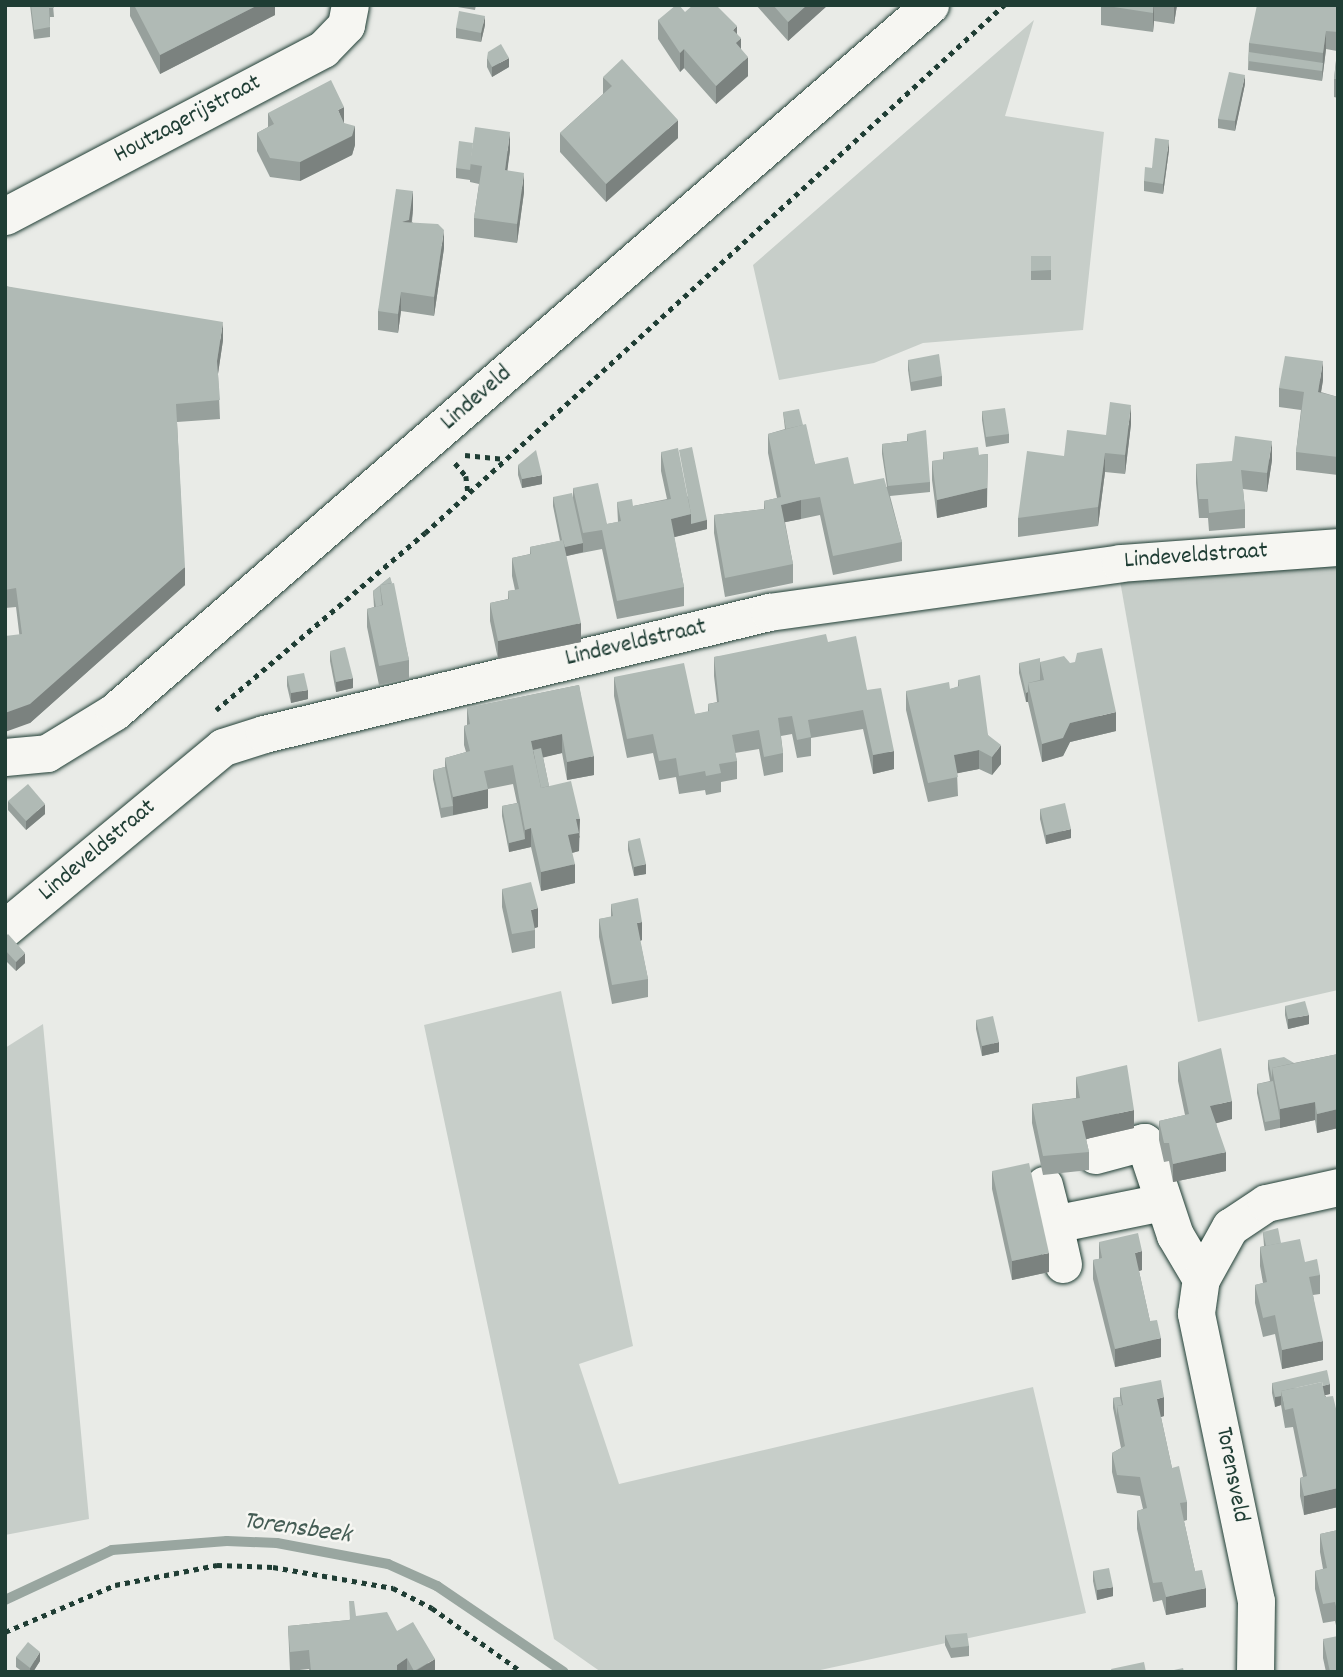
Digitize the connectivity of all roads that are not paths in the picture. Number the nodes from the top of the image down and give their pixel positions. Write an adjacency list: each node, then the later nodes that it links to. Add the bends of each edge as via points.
1 (350, 5): 3 (street, Houtzagerijstraat, via 345,25 323,49)
2 (930, 5): 5 (street, Lindeveld, via 114,712 47,753)
3 (5, 216)
4 (1338, 547): 6 (street, Lindeveldstraat, via 1120,563 769,612 264,734 223,747)
5 (5, 757)
6 (5, 928)
7 (1095, 1155): 10 (street, via 1144,1142)
8 (1044, 1185): 11 (street)
9 (1338, 1187): 13 (street, Torensveld, via 1266,1203 1230,1227)
10 (1163, 1202): 11 (street); 13 (street, via 1175,1235)
11 (1054, 1224): 12 (street)
12 (1063, 1264)
13 (1201, 1279): 14 (street, Torensveld, via 1196,1313 1256,1601)
14 (1255, 1672)

